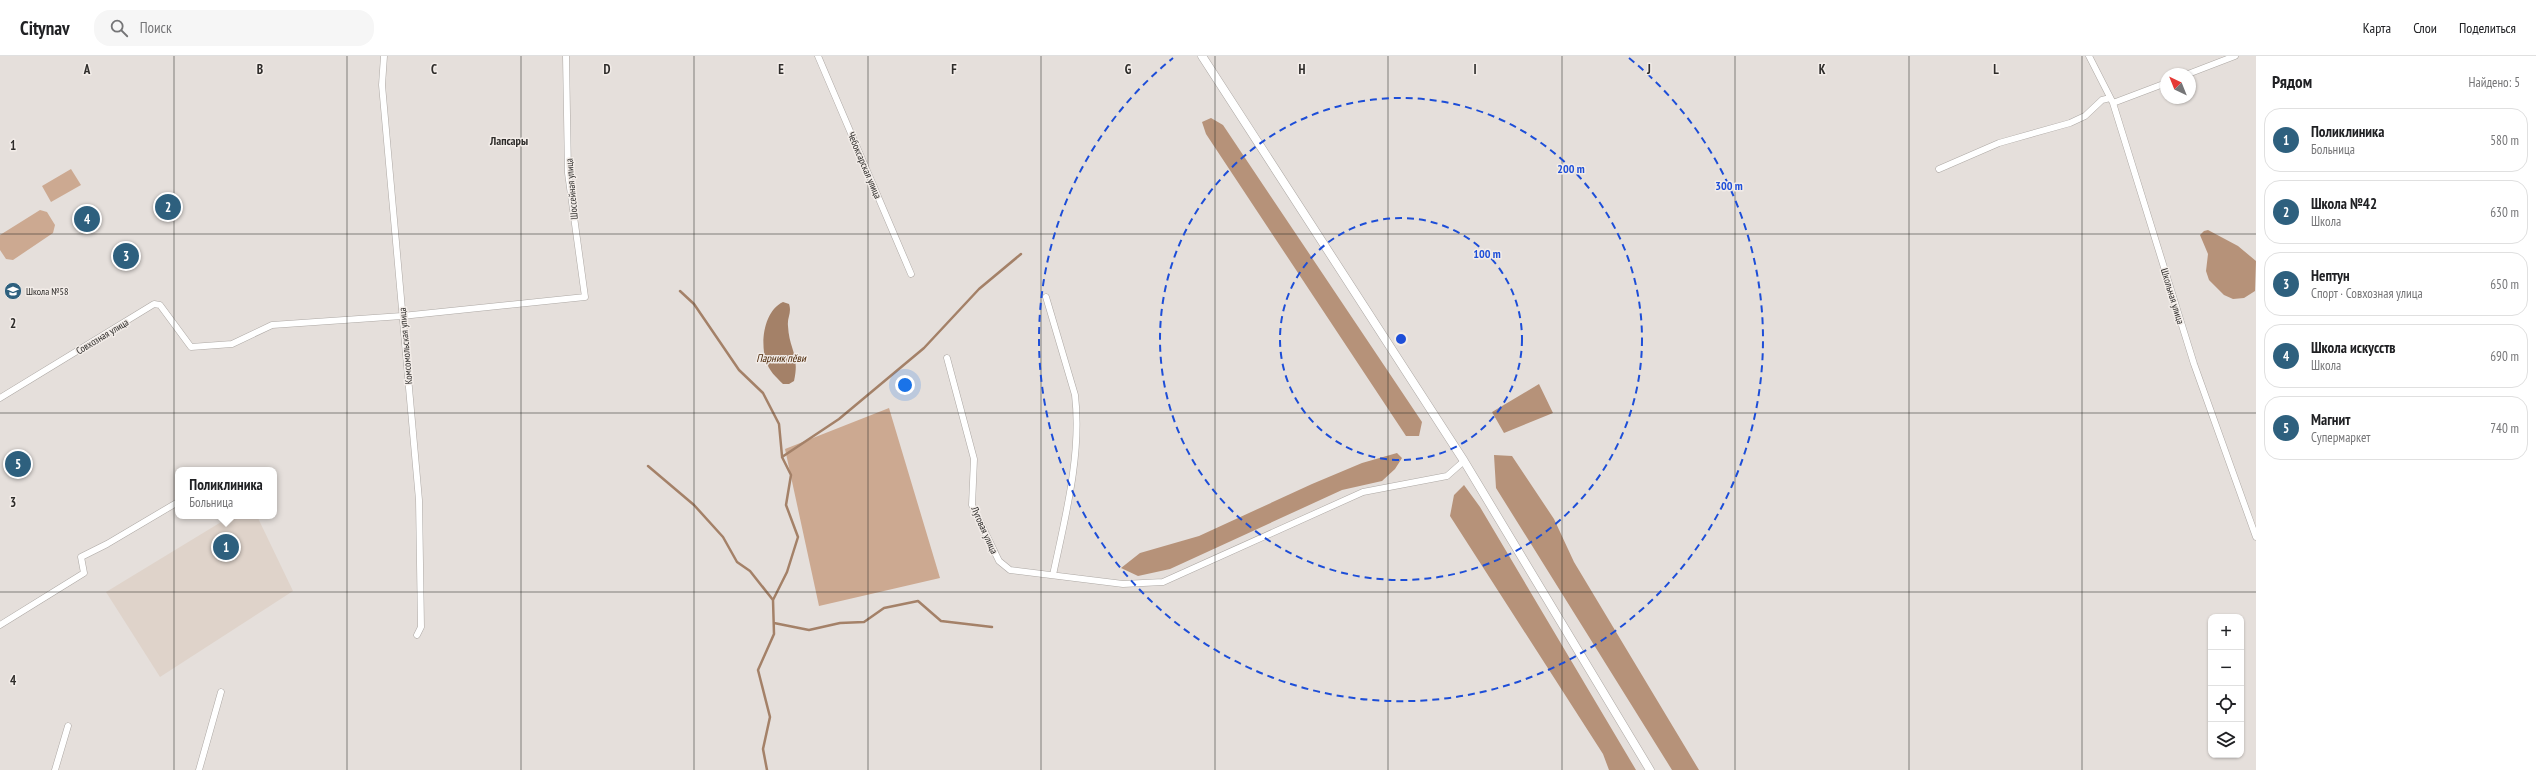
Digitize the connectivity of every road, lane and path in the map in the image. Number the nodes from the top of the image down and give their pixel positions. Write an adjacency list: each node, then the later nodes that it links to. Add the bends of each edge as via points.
1 (384, 56): 13 (street, Комсомольская улица, via 382,84)
2 (566, 56): 13 (street, Шоссейная улица, via 568,173 585,298)
3 (818, 56): 11 (street, Чебоксарская улица)
4 (1202, 56): 16 (street)
5 (2089, 56): 9 (street, Школьная улица)
6 (2235, 56): 7 (street)
7 (2196, 71)
8 (2160, 84): 9 (street)
9 (2111, 101): 10 (street, via 2102,100 2085,116 2070,123 1999,143); 18 (street, Школьная улица, via 2194,364)
10 (1939, 169)
11 (911, 274)
12 (1046, 298): 19 (street, via 1067,367 1076,409 1067,508)
13 (402, 316): 15 (street, Совхозная улица, via 272,325 232,344 191,347 160,305 154,304); 21 (street, Комсомольская улица, via 418,500 421,627)
14 (947, 358): 19 (street, Луговая улица, via 974,459 972,505 999,561 1010,570)
15 (0, 398)
16 (1464, 461): 19 (street, Луговая улица, via 1447,476 1363,492 1163,582 1123,584); 26 (street)
17 (175, 504): 20 (street, via 81,557 84,573)
18 (2256, 537)
19 (1053, 575)
20 (0, 625)
21 (417, 635)
22 (221, 692): 25 (street)
23 (68, 726): 24 (street)
24 (55, 770)
25 (199, 770)
26 (1650, 770)

